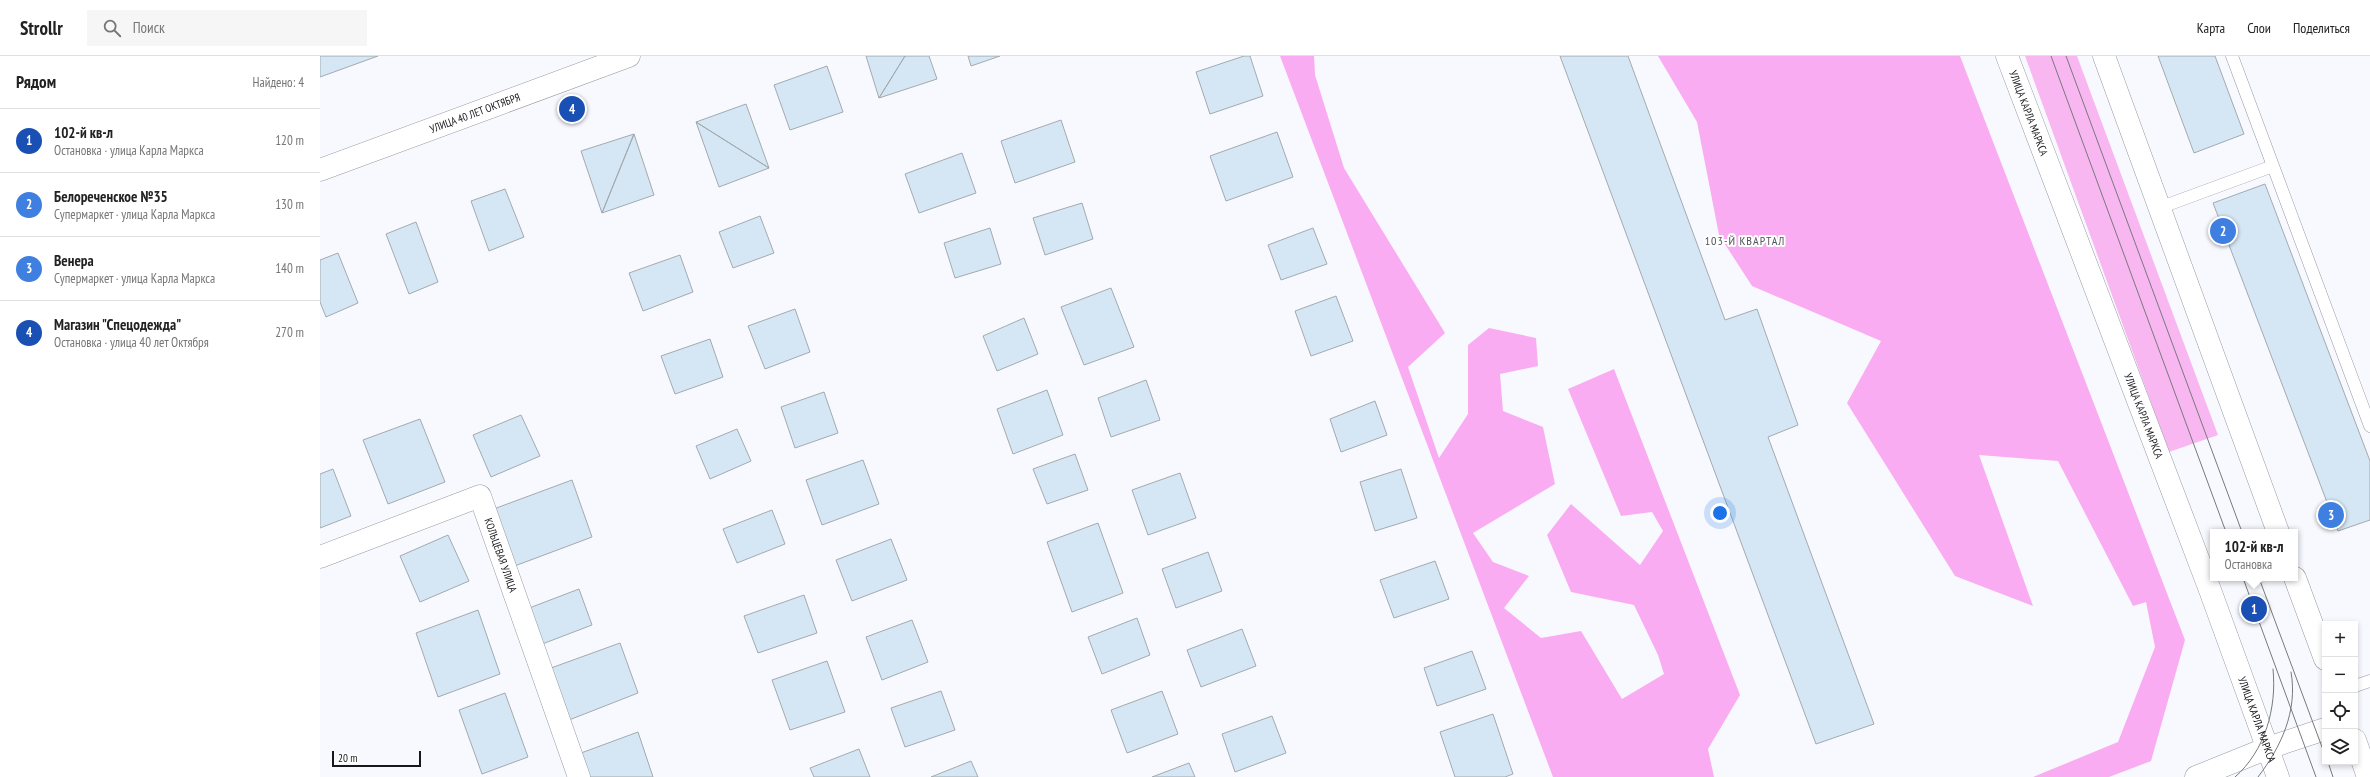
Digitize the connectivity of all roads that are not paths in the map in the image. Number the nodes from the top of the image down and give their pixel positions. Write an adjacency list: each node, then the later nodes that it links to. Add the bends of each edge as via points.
1 (629, 56): 6 (street, УЛИЦА 40 ЛЕТ ОКТЯБРЯ)
2 (2007, 56): 16 (street, УЛИЦА КАРЛА МАРКСА)
3 (2104, 56): 7 (street)
4 (2232, 56): 5 (lane)
5 (2273, 166): 7 (lane); 8 (lane)
6 (320, 170)
7 (2159, 208): 9 (street)
8 (2370, 426)
9 (2277, 529)
10 (320, 557): 18 (street, КОЛЬЦЕВАЯ УЛИЦА, via 480,496)
11 (2296, 581): 12 (street)
12 (2324, 657)
13 (2370, 681): 14 (lane)
14 (2358, 685)
15 (2322, 730): 16 (street)
16 (2268, 748): 19 (street); 20 (street, УЛИЦА КАРЛА МАРКСА)
17 (2358, 749): 21 (street)
18 (579, 777)
19 (2196, 777)
20 (2278, 777)
21 (2368, 777)

